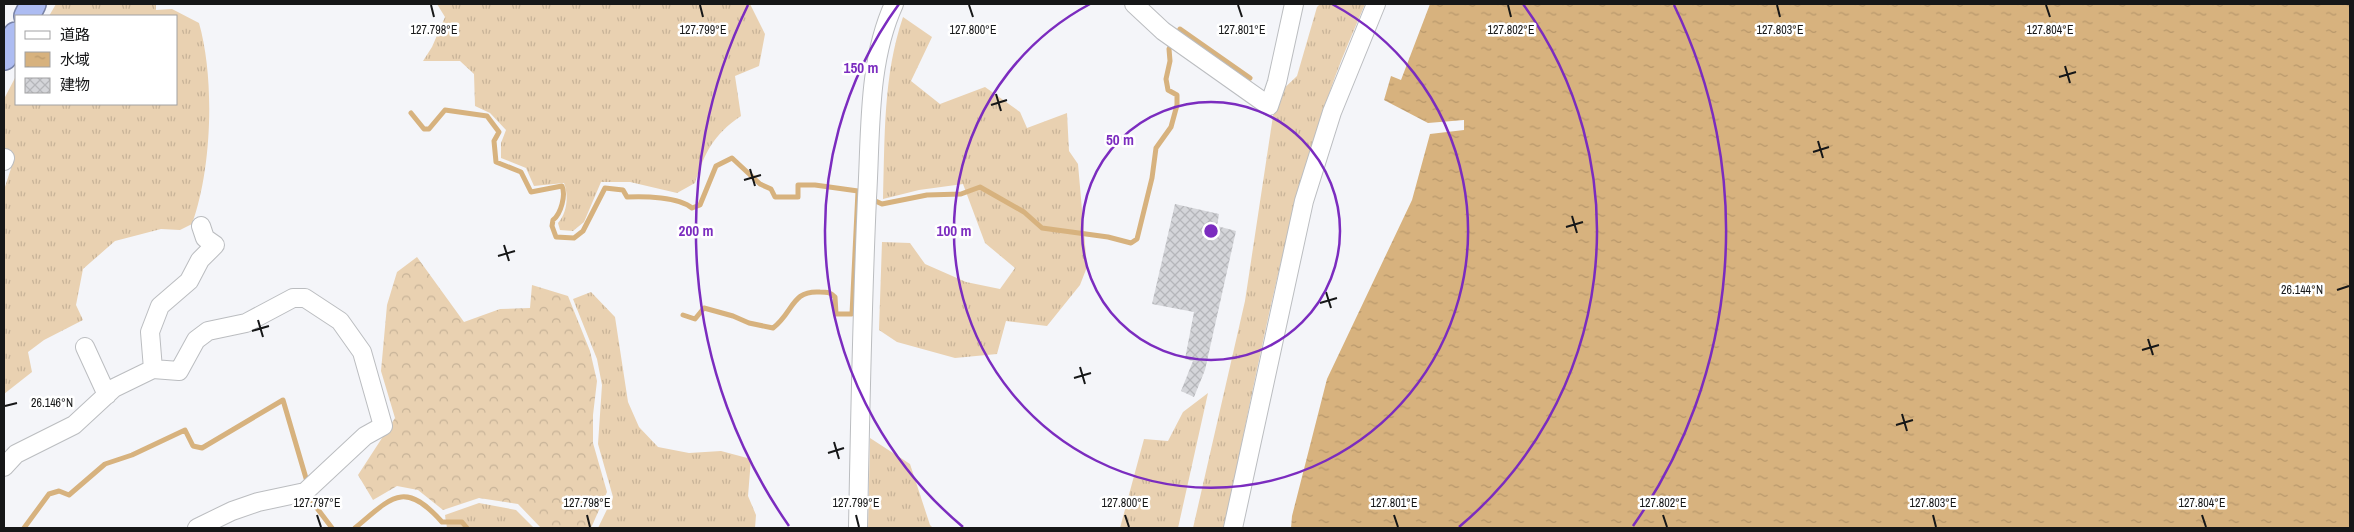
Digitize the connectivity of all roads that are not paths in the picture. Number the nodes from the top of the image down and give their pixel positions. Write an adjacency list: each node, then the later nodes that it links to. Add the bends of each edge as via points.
1 (34, 4): 6 (highway)
2 (894, 4): 15 (street, via 881,41 872,108 862,311)
3 (1134, 4): 4 (street, via 1163,31 1269,106)
4 (1294, 4)
5 (1376, 4): 16 (street, via 1332,112 1304,201)
6 (27, 15)
7 (15, 37): 8 (highway)
8 (4, 57)
9 (201, 226): 11 (street, via 205,238 215,245 200,260 189,281 160,306 150,332)
10 (85, 348): 12 (street)
11 (153, 369): 12 (street, via 114,388); 14 (street, via 179,371 196,340 208,331 246,323 293,298 305,298 340,321 362,352 383,426 365,436 304,492 250,505)
12 (107, 395): 13 (street, via 74,425 16,454)
13 (4, 467)
14 (197, 528)
15 (858, 528)
16 (1233, 528)

